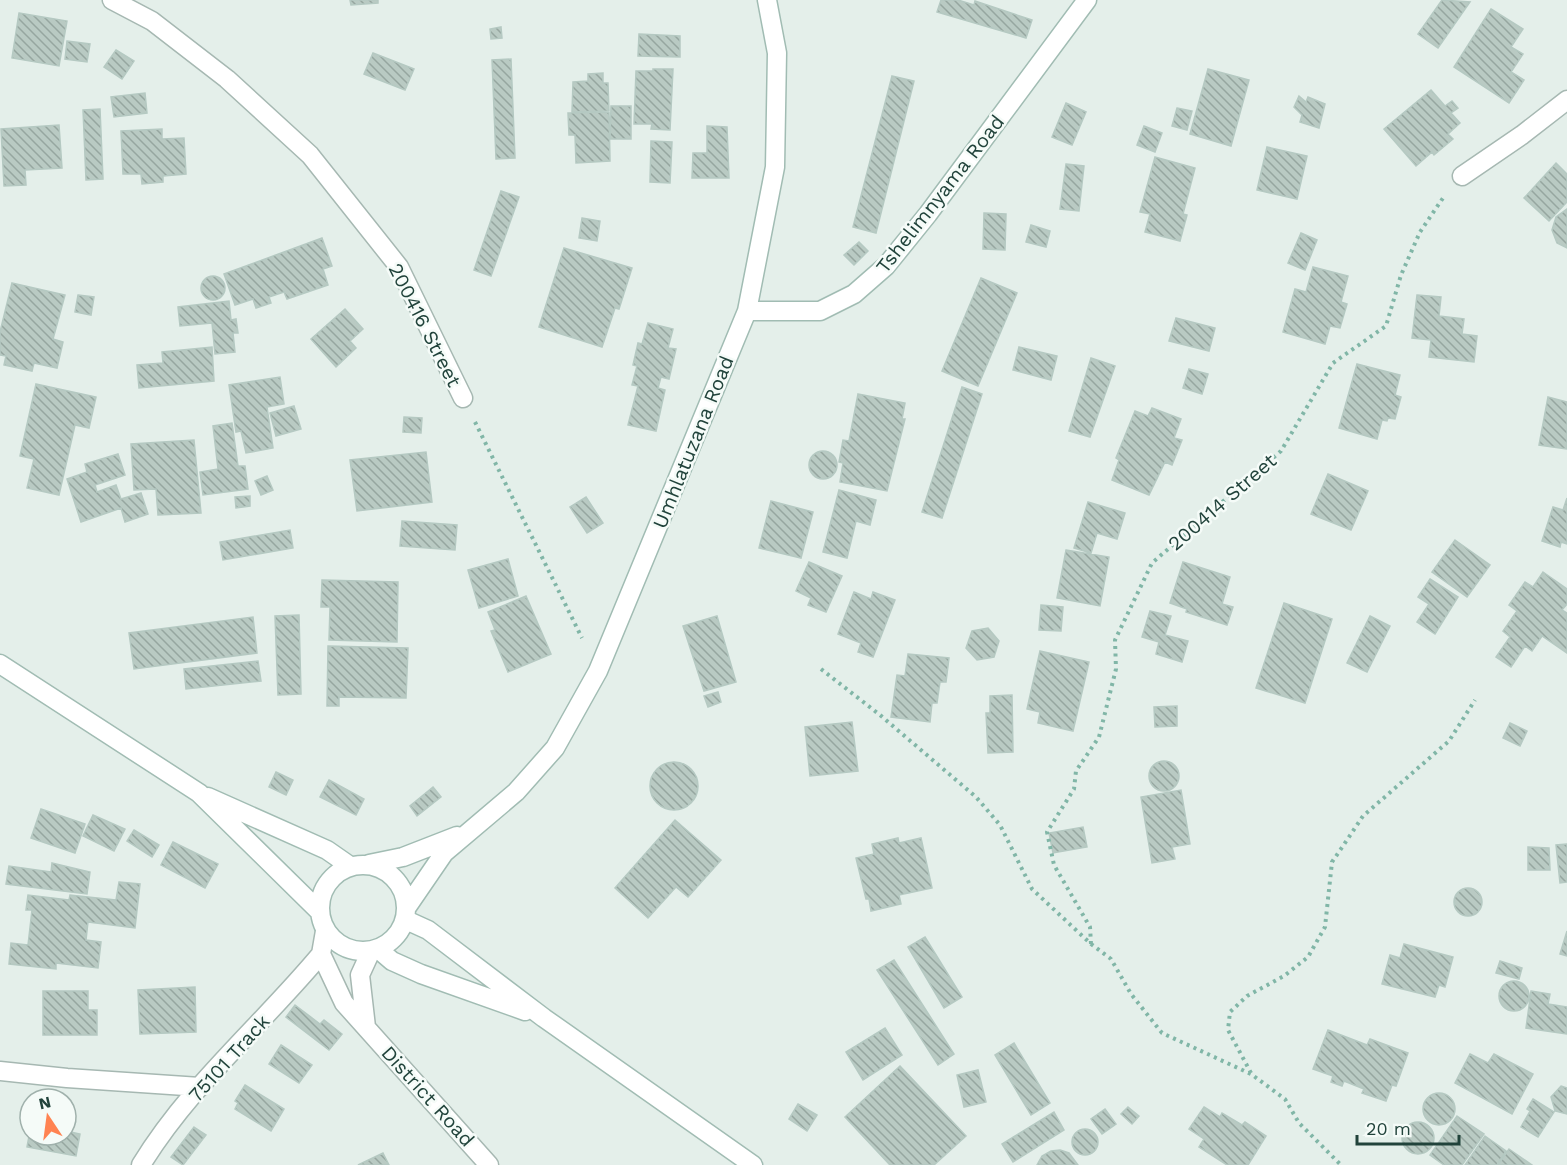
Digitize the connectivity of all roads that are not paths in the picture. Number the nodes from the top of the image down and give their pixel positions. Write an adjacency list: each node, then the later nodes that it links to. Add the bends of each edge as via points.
1 (112, 0): 7 (street, 200416 Street, via 152,21 227,79 310,155 399,267)
2 (767, 0): 6 (street, Umhlatuzana Road, via 777,53 775,167)
3 (1087, 0): 6 (street, Tshelimnyama Road, via 886,266 854,294 820,311)
4 (1567, 100): 5 (street)
5 (1462, 176)
6 (747, 311): 10 (street, Umhlatuzana Road, via 598,671 542,765)
7 (463, 398)
8 (0, 664): 9 (street)
9 (199, 793): 11 (street); 12 (street)
10 (469, 830): 11 (street, Umhlatuzana Road, via 427,849); 13 (street, Umhlatuzana Road, via 437,861)
11 (356, 866): 12 (street, via 328,881); 13 (street, via 386,870 397,880 404,893)
12 (319, 910): 14 (street)
13 (406, 914): 15 (street, via 399,933 387,945); 17 (street)
14 (326, 932): 15 (street, via 339,945); 16 (street)
15 (374, 950): 17 (street, via 421,974); 18 (street, District Road, via 360,975)
16 (321, 954): 18 (street, District Road, via 344,1003); 20 (street, 75101 Track)
17 (544, 1018): 23 (street)
18 (366, 1028): 22 (street, District Road)
19 (0, 1071): 20 (street)
20 (200, 1087): 21 (street, 75101 Track)
21 (141, 1165)
22 (489, 1165)
23 (753, 1165)

